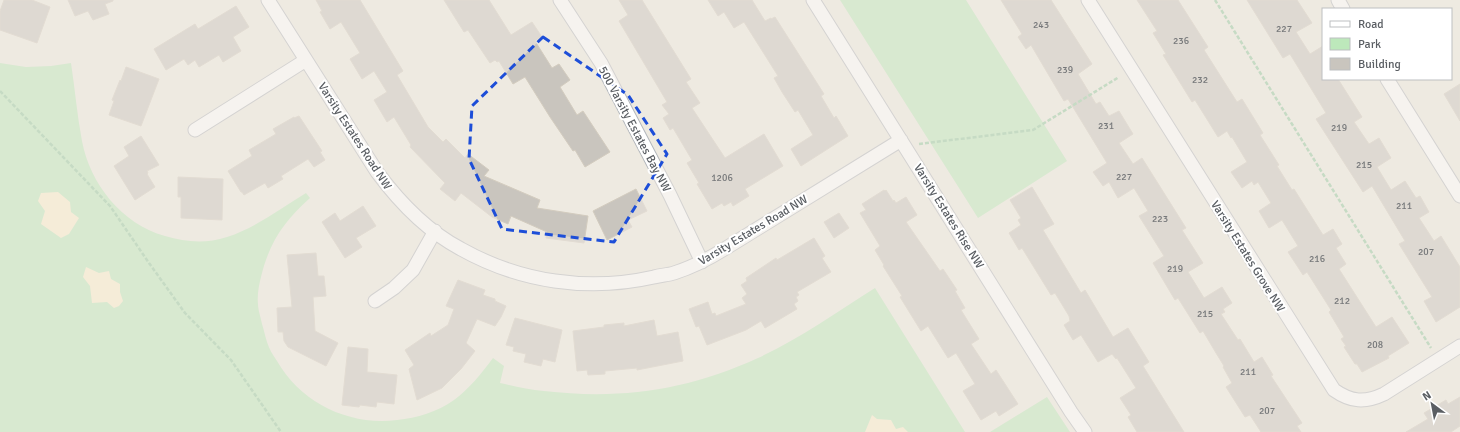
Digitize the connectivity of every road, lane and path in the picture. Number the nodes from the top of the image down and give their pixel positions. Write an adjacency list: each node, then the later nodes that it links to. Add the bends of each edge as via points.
1 (268, 0): 6 (street, Varsity Estates Road NW)
2 (560, 0): 15 (street, 500 Varsity Estates Bay NW, via 604,69)
3 (813, 0): 11 (street, Varsity Estates Rise NW)
4 (1088, 0): 17 (street, Varsity Estates Grove NW, via 1334,390 1344,397 1353,399 1376,398)
5 (1215, 0): 18 (path)
6 (306, 60): 10 (street); 14 (street, Varsity Estates Road NW, via 380,177 415,216)
7 (1119, 78): 12 (path, via 1033,130)
8 (1388, 80): 13 (street)
9 (0, 91): 19 (path, via 110,206 185,313 231,360)
10 (195, 130)
11 (901, 140): 15 (street, Varsity Estates Road NW); 20 (street, Varsity Estates Rise NW)
12 (919, 144)
13 (1460, 196)
14 (435, 231): 15 (street, Varsity Estates Road NW, via 460,249 490,264 548,280 589,285 633,282 674,273); 16 (street, via 413,270)
15 (702, 262)
16 (375, 301)
17 (1460, 346)
18 (1431, 349)
19 (281, 432)
20 (1085, 432)

